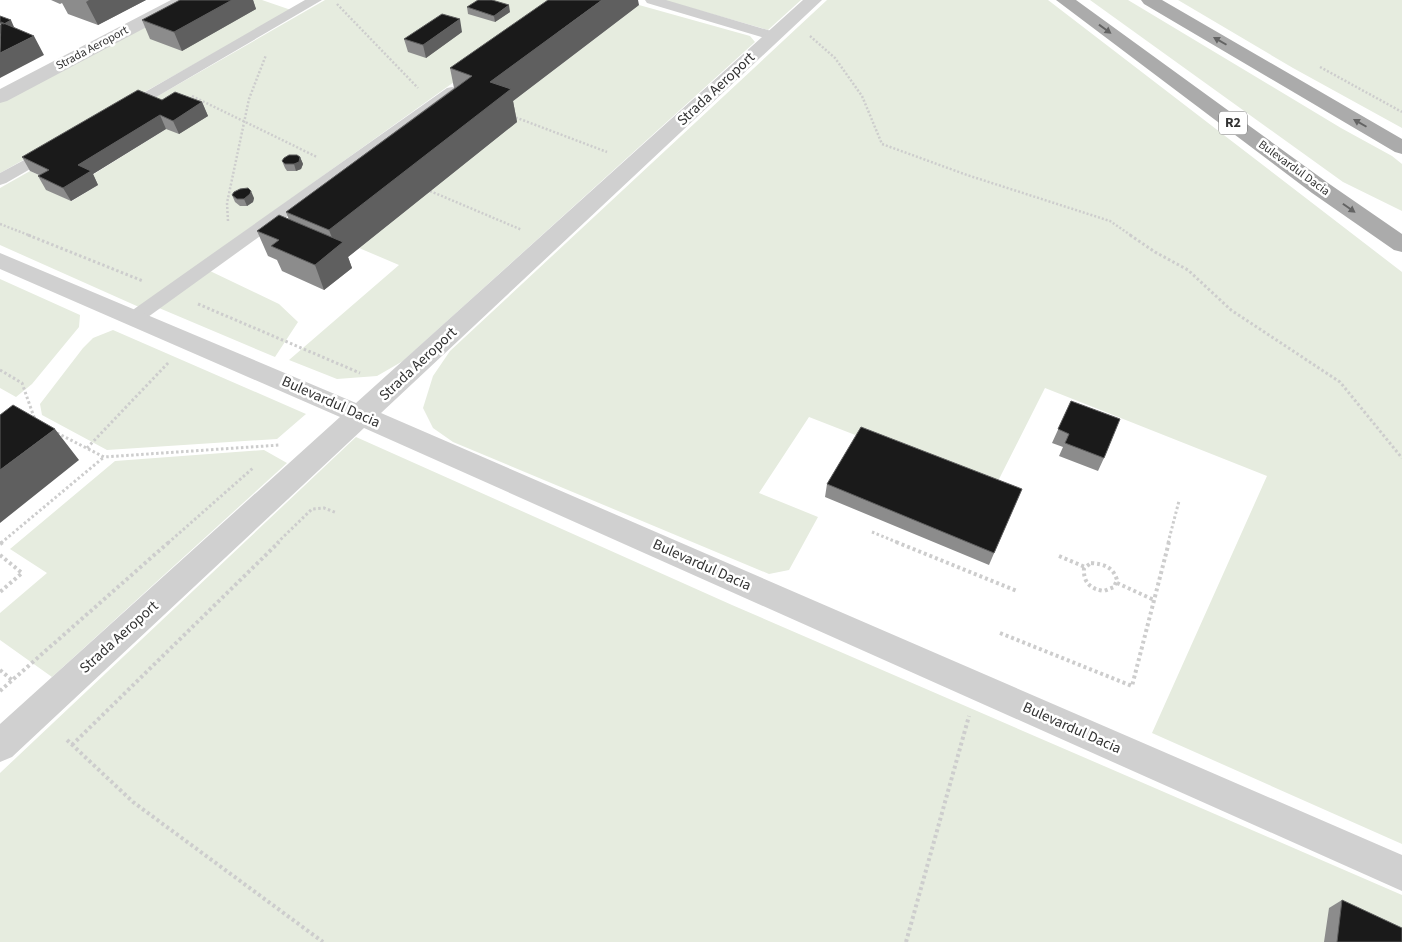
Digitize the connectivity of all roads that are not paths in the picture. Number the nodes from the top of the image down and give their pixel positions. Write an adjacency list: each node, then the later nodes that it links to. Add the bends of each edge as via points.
1 (184, 0): 9 (street, Strada Aeroport)
2 (315, 0): 10 (lane)
3 (652, 0): 7 (lane)
4 (813, 0): 7 (street, Strada Aeroport)
5 (1065, 0): 14 (main road, Bulevardul Dacia / R2, one-way to 14)
6 (1150, 0): 12 (main road, one-way to 6)
7 (782, 28): 17 (street, Strada Aeroport)
8 (465, 81): 16 (lane)
9 (0, 97)
10 (107, 119)
11 (66, 142): 13 (lane)
12 (1402, 148)
13 (0, 180)
14 (1402, 245)
15 (0, 260): 16 (street, Bulevardul Dacia)
16 (134, 318): 17 (street, Bulevardul Dacia)
17 (362, 416): 18 (street, Strada Aeroport); 19 (street, Bulevardul Dacia)
18 (0, 746)
19 (1402, 873)

